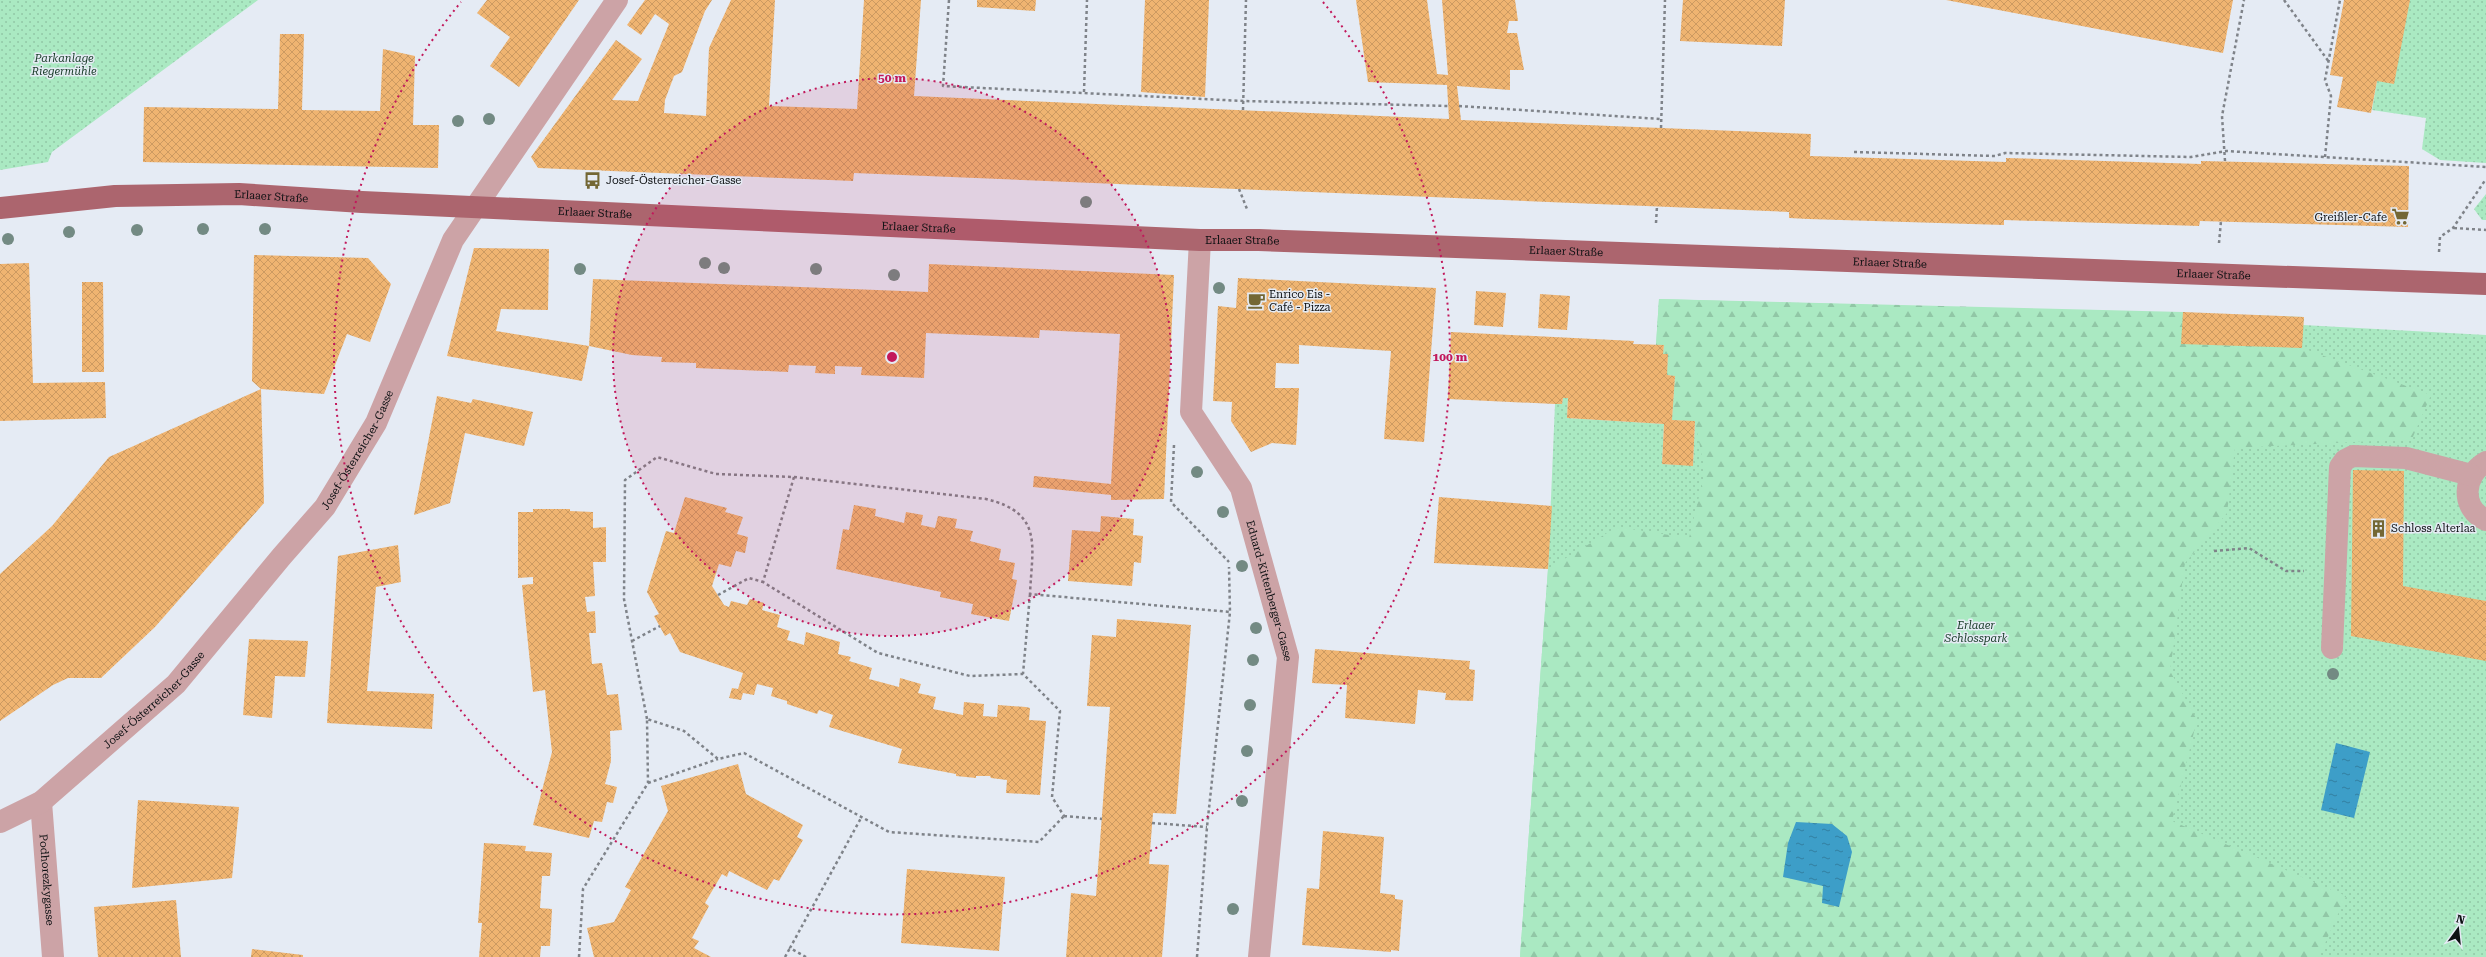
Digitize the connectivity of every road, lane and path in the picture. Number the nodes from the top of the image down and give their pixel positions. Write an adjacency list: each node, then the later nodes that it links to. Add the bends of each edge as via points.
1 (617, 0): 23 (street, Josef-Österreicher-Gasse)
2 (950, 0): 10 (path, via 943,86)
3 (1087, 0): 10 (path)
4 (1246, 0): 11 (path)
5 (1665, 0): 15 (path)
6 (2244, 0): 17 (path, via 2222,116)
7 (2284, 0): 9 (path)
8 (2340, 0): 9 (path)
9 (2329, 62): 19 (path, via 2325,80 2331,96)
10 (1084, 92): 11 (path)
11 (1244, 100): 12 (path); 14 (path)
12 (1449, 106)
13 (1459, 106): 15 (path)
14 (1243, 110)
15 (1661, 119): 16 (path)
16 (1661, 128)
17 (2226, 151): 18 (path, via 2191,157); 19 (path); 20 (path)
18 (1854, 152)
19 (2325, 157): 21 (path)
20 (2225, 161)
21 (2486, 167)
22 (2486, 179): 25 (path)
23 (474, 207): 24 (main road, Erlaaer Straße, via 239,194 115,196); 27 (main road, Erlaaer Straße); 47 (street, Josef-Österreicher-Gasse, via 452,240 376,423 325,507 176,684)
24 (0, 208)
25 (2453, 228): 26 (path); 28 (path, via 2440,237)
26 (2486, 230)
27 (1200, 240): 28 (main road, Erlaaer Straße); 30 (street)
28 (2436, 281): 29 (main road, Erlaaer Straße)
29 (2486, 284)
30 (1191, 412): 39 (path, via 1176,423 1171,502 1229,563); 60 (street, Eduard-Kittenberger-Gasse, via 1241,488 1288,657)
31 (2479, 469): 33 (street, via 2467,486 2468,498 2472,509); 35 (street, via 2406,458 2352,456 2344,460 2340,467)
32 (794, 477): 36 (path); 37 (path, via 986,499 1006,504 1022,515 1030,529); 41 (path, via 716,474 657,457 625,480 624,599)
33 (2486, 520)
34 (2214, 551): 35 (path, via 2249,548 2286,571)
35 (2334, 571): 42 (street)
36 (763, 582): 38 (path, via 749,578); 43 (path, via 878,653 970,676)
37 (1030, 594): 39 (path); 43 (path)
38 (718, 595)
39 (1230, 612): 53 (path)
40 (660, 626): 41 (path)
41 (632, 641): 44 (path)
42 (2332, 648)
43 (1023, 674): 48 (path, via 1060,711 1052,797)
44 (647, 719): 45 (path, via 684,731); 46 (path)
45 (718, 758): 46 (path); 49 (path, via 744,752)
46 (648, 784): 56 (path, via 583,889)
47 (41, 802): 51 (street, Josef-Österreicher-Gasse); 55 (street, Podhorezkygasse)
48 (1064, 816): 49 (path, via 1039,842 889,832); 50 (path)
49 (861, 818): 54 (path)
50 (1102, 819)
51 (0, 822)
52 (1152, 823): 53 (path)
53 (1207, 827): 59 (path)
54 (790, 948): 57 (path); 58 (path)
55 (53, 957)
56 (579, 957)
57 (785, 957)
58 (806, 957)
59 (1197, 957)
60 (1259, 957)

